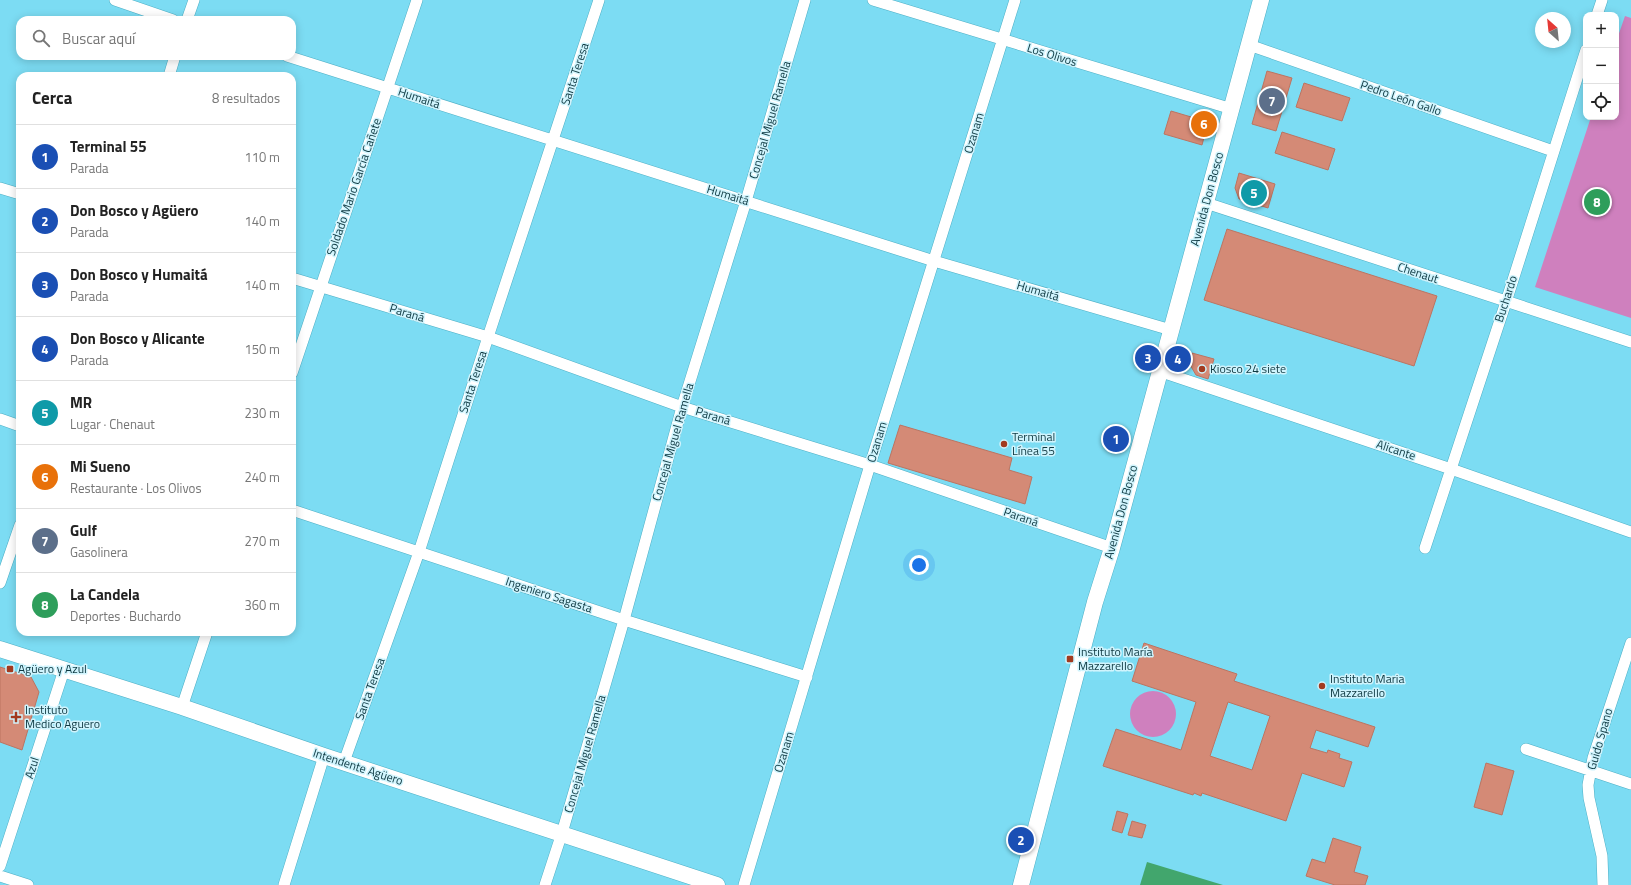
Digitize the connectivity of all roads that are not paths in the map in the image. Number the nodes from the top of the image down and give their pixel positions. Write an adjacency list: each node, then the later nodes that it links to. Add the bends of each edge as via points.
1 (115, 0): 11 (street)
2 (194, 0): 12 (street)
3 (416, 0): 19 (street, Soldado Mario García Cañete)
4 (598, 0): 21 (street, Santa Teresa)
5 (805, 0): 25 (street, Concejal Miguel Ramella)
6 (873, 0): 13 (street, Los Olivos)
7 (1015, 0): 13 (street, Ozanam)
8 (1261, 0): 14 (main road, Avenida Don Bosco)
9 (1602, 0): 10 (street)
10 (1598, 12)
11 (162, 16)
12 (188, 16)
13 (1002, 40): 20 (street, Los Olivos); 27 (street, Ozanam)
14 (1248, 45): 20 (main road, Avenida Don Bosco); 22 (street, Pedro León Gallo)
15 (296, 59): 19 (street, Humaitá)
16 (1583, 59): 22 (street, Buchardo)
17 (174, 60): 18 (street)
18 (170, 72)
19 (388, 88): 21 (street, Humaitá); 29 (street, Soldado Mario García Cañete)
20 (1232, 109): 26 (main road, Avenida Don Bosco)
21 (553, 140): 25 (street, Humaitá); 32 (street, Santa Teresa)
22 (1553, 151): 30 (street, Buchardo)
23 (0, 188): 24 (street)
24 (16, 193)
25 (746, 201): 27 (street, Humaitá); 36 (street, Concejal Miguel Ramella)
26 (1206, 203): 30 (street, Chenaut); 31 (main road, Avenida Don Bosco)
27 (934, 261): 31 (street, Humaitá); 39 (street, Ozanam)
28 (296, 279): 29 (street, Paraná)
29 (320, 287): 32 (street, Paraná); 34 (street, Soldado Mario García Cañete)
30 (1506, 302): 33 (street, Chenaut); 40 (street, Buchardo)
31 (1171, 330): 35 (main road, Avenida Don Bosco)
32 (488, 337): 36 (street, Paraná); 46 (street, Santa Teresa)
33 (1631, 342)
34 (296, 361)
35 (1159, 371): 40 (street, Alicante); 44 (main road, Avenida Don Bosco)
36 (682, 407): 39 (street, Paraná); 48 (street, Concejal Miguel Ramella)
37 (0, 419): 38 (street)
38 (16, 425)
39 (870, 465): 44 (street, Paraná); 53 (street, Ozanam)
40 (1451, 469): 42 (street, Alicante); 45 (street, Buchardo)
41 (296, 511): 46 (street, Ingeniero Sagasta)
42 (1631, 532)
43 (16, 537): 47 (street)
44 (1112, 548): 68 (main road, Avenida Don Bosco, via 1095,602)
45 (1425, 548)
46 (419, 552): 48 (street, Ingeniero Sagasta); 57 (street, Santa Teresa)
47 (0, 583)
48 (624, 620): 53 (street, Ingeniero Sagasta); 60 (street, Concejal Miguel Ramella)
49 (206, 636): 54 (street)
50 (1631, 642): 58 (street, Guido Spano)
51 (0, 649): 52 (main road, Intendente Agüero)
52 (64, 670): 54 (main road, Intendente Agüero); 61 (street, Azul)
53 (807, 677): 67 (street, Ozanam)
54 (182, 707): 56 (main road, Intendente Agüero)
55 (1526, 749): 58 (street)
56 (324, 756): 57 (main road, Intendente Agüero); 64 (street)
57 (344, 762): 60 (main road, Intendente Agüero)
58 (1590, 770): 59 (street); 69 (street, Guido Spano, via 1589,798 1602,856)
59 (1631, 784)
60 (562, 833): 65 (street, Concejal Miguel Ramella); 66 (main road, Intendente Agüero)
61 (0, 866)
62 (0, 876): 63 (street)
63 (28, 885)
64 (284, 885)
65 (545, 885)
66 (717, 885)
67 (744, 885)
68 (1021, 885)
69 (1603, 885)

